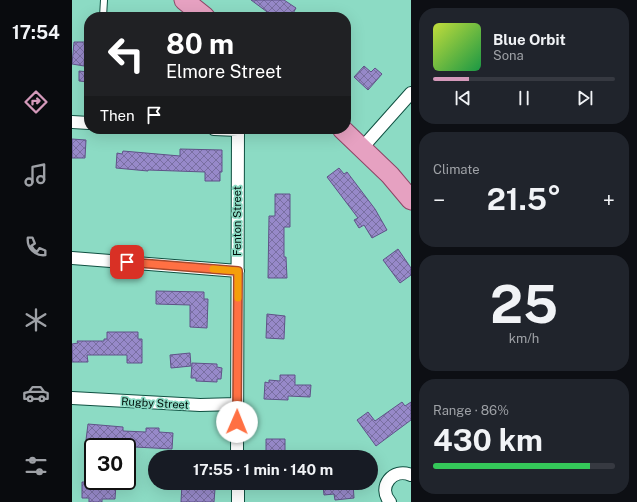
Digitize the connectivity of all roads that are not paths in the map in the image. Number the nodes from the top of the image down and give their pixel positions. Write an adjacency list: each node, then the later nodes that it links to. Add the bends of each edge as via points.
1 (104, 0): 3 (lane)
2 (184, 0): 4 (main road)
3 (103, 12)
4 (199, 12)
5 (411, 93): 10 (street)
6 (72, 122): 7 (street)
7 (84, 123)
8 (238, 134): 13 (street, Fenton Street)
9 (347, 134): 10 (main road)
10 (362, 148): 11 (main road)
11 (411, 200)
12 (72, 258): 13 (street)
13 (238, 271): 15 (street, Fenton Street)
14 (72, 398): 15 (street, Rugby Street, via 200,405)
15 (237, 404): 16 (street, Fenton Street)
16 (237, 450)
17 (411, 475): 20 (street, via 400,472 389,479 385,492)
18 (238, 490): 19 (street)
19 (238, 502)
20 (390, 502)

